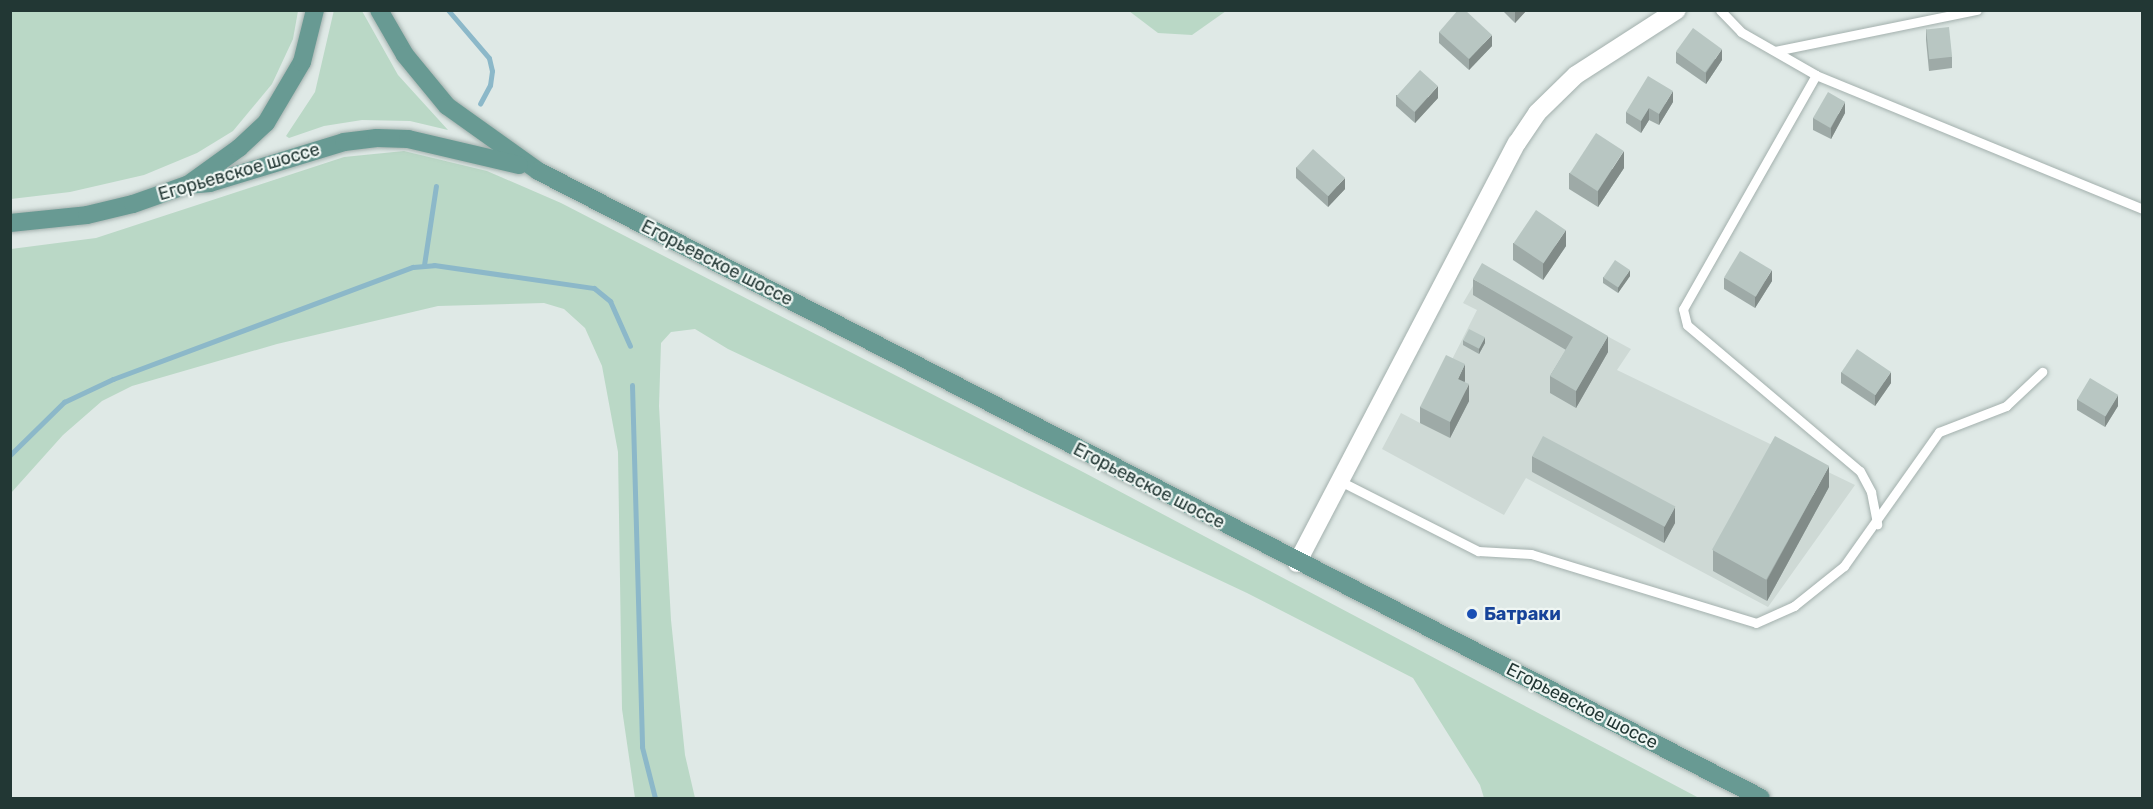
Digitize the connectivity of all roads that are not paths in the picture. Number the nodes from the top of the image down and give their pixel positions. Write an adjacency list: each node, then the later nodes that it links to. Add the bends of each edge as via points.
1 (315, 10): 9 (main road, via 302,62 266,123)
2 (379, 10): 8 (main road, Егорьевское шоссе, via 405,55 447,106)
3 (1677, 10): 13 (street, via 1576,75 1537,113 1517,143)
4 (1720, 10): 6 (lane, via 1741,32)
5 (1977, 10): 6 (lane)
6 (1775, 51): 7 (lane)
7 (1816, 75): 10 (lane); 14 (lane, via 1683,309 1687,325 1860,471 1871,492)
8 (538, 171): 9 (main road, Егорьевское шоссе, via 472,151 408,139 377,138 344,142 210,183); 15 (main road, Егорьевское шоссе)
9 (187, 185): 11 (main road, Егорьевское шоссе, via 87,215)
10 (2142, 209)
11 (10, 224)
12 (2042, 372): 14 (lane, via 2006,406 1939,432)
13 (1340, 481): 14 (lane, via 1478,551 1531,554 1756,623 1794,606 1844,566); 15 (street)
14 (1877, 524)
15 (1297, 563): 16 (main road, Егорьевское шоссе)
16 (1761, 798)

